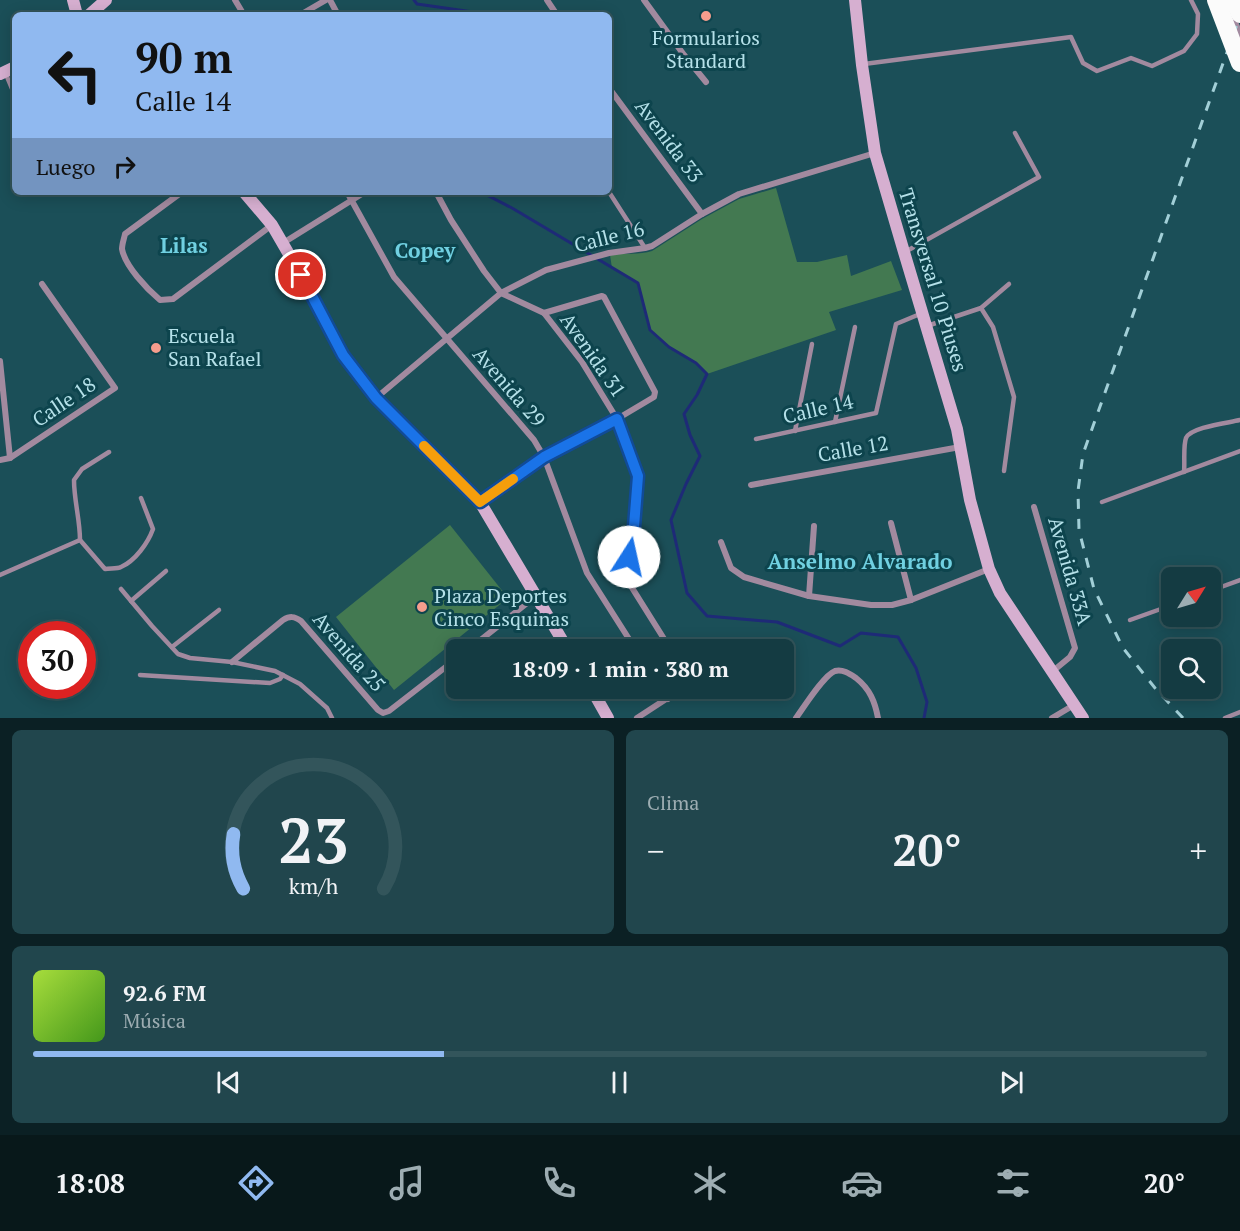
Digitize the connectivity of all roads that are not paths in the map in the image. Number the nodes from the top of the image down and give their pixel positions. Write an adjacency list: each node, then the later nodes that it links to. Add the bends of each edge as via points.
1 (106, 0): 7 (street)
2 (328, 0): 8 (street)
3 (644, 0): 13 (street)
4 (855, 0): 11 (street, Transversal 10 Piuses)
5 (1191, 0): 11 (lane, via 1198,14 1197,34 1184,51 1152,66 1131,58 1097,71 1083,63 1071,37)
6 (1230, 5): 9 (street); 10 (highway, bridge)
7 (92, 12)
8 (306, 12)
9 (1240, 35)
10 (1240, 63)
11 (862, 65): 17 (street, Transversal 10 Piuses)
12 (7, 71): 14 (lane)
13 (706, 82)
14 (12, 87)
15 (612, 92): 25 (street, Avenida 33)
16 (1015, 133): 29 (lane, via 1039,177)
17 (875, 153): 25 (street, Calle 16, via 752,189); 29 (street, Transversal 10 Piuses)
18 (178, 195): 26 (street, via 124,234 122,248 128,262 160,300 173,299)
19 (247, 195): 26 (street)
20 (348, 195): 24 (street, Avenida 29)
21 (360, 195): 24 (street)
22 (438, 195): 32 (street)
23 (611, 195): 28 (lane)
24 (351, 200): 27 (street); 38 (street, Avenida 29, via 394,278)
25 (702, 214): 28 (street, Calle 16)
26 (272, 225): 27 (street)
27 (282, 243): 41 (street, via 343,355)
28 (645, 248): 32 (street, Calle 16, via 546,270)
29 (904, 252): 34 (street, Transversal 10 Piuses)
30 (42, 284): 51 (street, Calle 18, via 115,388)
31 (1009, 284): 33 (lane)
32 (501, 293): 35 (street); 38 (street, Calle 16)
33 (981, 308): 36 (lane); 53 (lane, via 993,327 1014,397)
34 (923, 313): 36 (street, Transversal 10 Piuses); 44 (lane, Calle 14, via 897,324 876,413)
35 (544, 314): 42 (street, Avenida 31, via 582,362); 42 (street, via 604,297 655,390 654,397)
36 (927, 326): 47 (street, Transversal 10 Piuses)
37 (855, 327): 44 (lane)
38 (446, 339): 41 (street, Calle 16); 50 (street, Avenida 29, via 534,440)
39 (812, 344): 45 (lane)
40 (0, 361): 51 (street)
41 (376, 398): 57 (street)
42 (617, 419): 50 (street); 80 (street, Avenida 31, via 638,476 633,539 624,575)
43 (1240, 420): 54 (lane, via 1190,433 1185,439)
44 (835, 422): 45 (lane, Calle 14)
45 (795, 431): 46 (lane, Calle 14)
46 (756, 439)
47 (960, 447): 55 (street, Calle 12); 64 (street, Transversal 10 Piuses)
48 (109, 452): 62 (lane, via 74,480)
49 (1240, 452): 54 (lane)
50 (544, 457): 57 (street); 79 (street, Avenida 29, via 587,573)
51 (10, 458): 52 (street, Calle 18)
52 (0, 460)
53 (1004, 471)
54 (1185, 472): 58 (lane)
55 (751, 485)
56 (141, 498): 62 (lane, via 153,529 138,554 121,567 105,569)
57 (480, 502): 70 (street)
58 (1102, 502)
59 (1034, 507): 84 (street, Avenida 33A, via 1075,648)
60 (891, 523): 72 (street)
61 (814, 526): 71 (street)
62 (80, 540): 66 (lane)
63 (721, 542): 71 (street, via 730,568 744,577)
64 (989, 569): 72 (street); 84 (street, Transversal 10 Piuses, via 1000,593)
65 (166, 571): 73 (lane)
66 (0, 575)
67 (1240, 580): 68 (lane)
68 (1221, 587)
69 (121, 589): 73 (lane)
70 (537, 596): 77 (street); 78 (street)
71 (809, 596): 72 (street, via 871,605)
72 (911, 600)
73 (131, 601): 81 (lane)
74 (1161, 609): 76 (lane)
75 (219, 610): 81 (lane)
76 (1130, 620)
77 (482, 639)
78 (562, 639)
79 (629, 639)
80 (663, 639)
81 (171, 647): 82 (lane, via 190,658)
82 (232, 662): 83 (street, Avenida 25, via 283,620 296,617 383,713); 86 (lane)
83 (446, 667)
84 (1053, 671): 89 (street, Transversal 10 Piuses)
85 (140, 675): 86 (lane, via 270,683)
86 (284, 675): 91 (lane, via 327,708)
87 (597, 699): 92 (street)
88 (668, 699): 93 (street)
89 (1074, 704): 96 (street); 97 (street, Transversal 10 Piuses)
90 (1240, 712): 98 (lane)
91 (332, 718)
92 (608, 718)
93 (637, 718)
94 (796, 718): 95 (street, via 826,677 836,671 847,672 863,683 872,695)
95 (878, 718)
96 (1052, 718)
97 (1083, 718)
98 (1225, 718)

